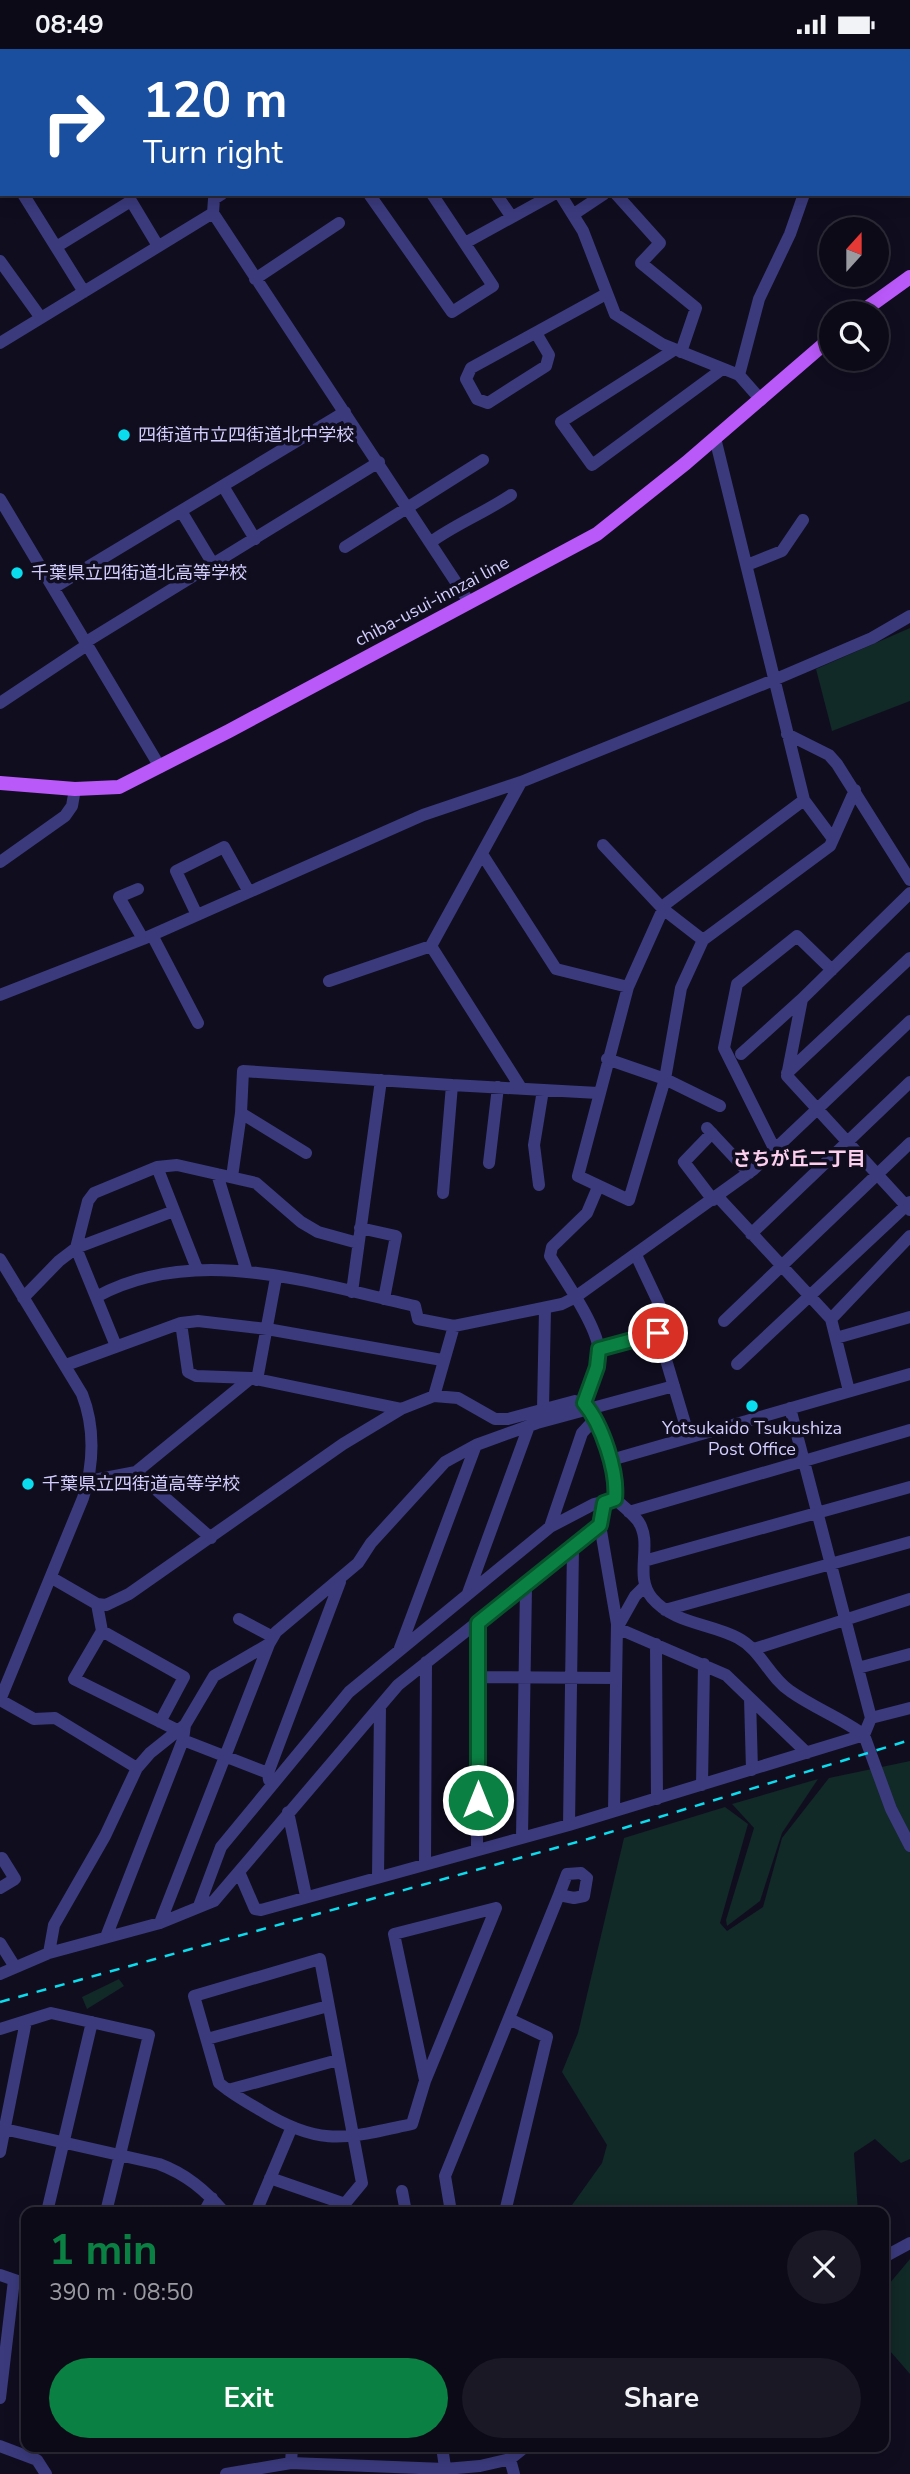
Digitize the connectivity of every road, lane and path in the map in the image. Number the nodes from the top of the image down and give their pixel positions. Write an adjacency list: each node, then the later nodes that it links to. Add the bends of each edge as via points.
1 (24, 196): 18 (street)
2 (219, 196): 12 (street, via 214,199)
3 (433, 196): 16 (street)
4 (497, 196): 14 (street)
5 (550, 196): 14 (street)
6 (562, 196): 13 (street)
7 (601, 196): 13 (street)
8 (618, 196): 29 (street, via 660,243 641,263 696,308)
9 (803, 196): 31 (street, via 759,299)
10 (376, 197): 16 (street, via 452,313 493,286)
11 (122, 199): 17 (street, via 131,201); 18 (street)
12 (213, 213): 17 (street); 21 (street)
13 (575, 214): 23 (street)
14 (511, 216): 16 (street)
15 (340, 223): 21 (street)
16 (466, 243)
17 (158, 246): 22 (street)
18 (56, 247): 22 (street)
19 (0, 261): 25 (street)
20 (910, 277): 24 (main road)
21 (255, 279): 33 (street)
22 (84, 292): 25 (street)
23 (606, 294): 26 (street); 29 (street, via 615,314)
24 (877, 301)
25 (41, 318): 27 (street)
26 (536, 333): 26 (street, via 471,368 466,379 477,399 488,403 546,366 549,355)
27 (0, 343)
28 (819, 349): 32 (main road, chiba-usui-innzai line)
29 (678, 351): 30 (street); 30 (street, via 561,422 592,465)
30 (721, 370): 31 (street)
31 (739, 375): 32 (street)
32 (761, 400): 34 (main road, chiba-usui-innzai line)
33 (345, 412): 36 (street); 37 (street)
34 (715, 438): 47 (street); 49 (main road, chiba-usui-innzai line, via 597,534)
35 (484, 460): 40 (street)
36 (379, 462): 40 (street); 43 (street)
37 (223, 486): 41 (street); 43 (street)
38 (511, 495): 44 (street)
39 (0, 499): 48 (street)
40 (409, 507): 44 (street); 45 (street)
41 (181, 511): 46 (street); 48 (street)
42 (803, 520): 47 (street, via 782,551)
43 (255, 539): 46 (street)
44 (431, 542): 49 (street)
45 (345, 547)
46 (213, 564): 51 (street)
47 (747, 565): 52 (street)
48 (53, 588): 51 (street)
49 (469, 602): 55 (main road, chiba-usui-innzai line)
50 (910, 616): 52 (street, via 872,638)
51 (87, 644): 53 (street); 55 (street)
52 (776, 679): 54 (street); 56 (street)
53 (0, 703)
54 (787, 734): 59 (street, via 829,755); 60 (street)
55 (160, 767): 58 (main road, chiba-usui-innzai line, via 119,787)
56 (522, 782): 63 (street); 67 (street, via 423,815)
57 (0, 783): 58 (main road, chiba-usui-innzai line)
58 (75, 789): 64 (street, via 65,815)
59 (855, 790): 61 (street); 65 (street)
60 (804, 800): 61 (street); 69 (street)
61 (833, 839): 72 (street, via 830,846)
62 (603, 845): 69 (street)
63 (482, 854): 73 (street); 77 (street, via 556,969)
64 (0, 862)
65 (910, 880)
66 (138, 889): 71 (street, via 119,897)
67 (249, 892): 70 (street); 70 (street, via 224,847 176,871)
68 (910, 893): 75 (street)
69 (663, 909): 72 (street); 77 (street)
70 (197, 915): 71 (street)
71 (148, 937): 78 (street); 81 (street)
72 (703, 940): 85 (street, via 681,988)
73 (431, 946): 76 (street); 90 (street)
74 (910, 958): 84 (street)
75 (832, 970): 79 (street); 98 (street, via 797,936 737,984 734,993 724,1048)
76 (329, 981)
77 (628, 987): 83 (street)
78 (0, 995)
79 (802, 999): 82 (street); 84 (street)
80 (910, 1021): 94 (street)
81 (198, 1023)
82 (741, 1054)
83 (607, 1059): 85 (street); 92 (street)
84 (787, 1073): 94 (street)
85 (665, 1079): 93 (street); 107 (street, via 629,1200)
86 (382, 1080): 88 (street); 95 (street, via 243,1071); 112 (street)
87 (910, 1082): 96 (street)
88 (452, 1085): 89 (street); 108 (street)
89 (498, 1087): 90 (street); 100 (street)
90 (521, 1088): 91 (street)
91 (544, 1090): 92 (street); 106 (street, via 534,1145)
92 (597, 1093): 107 (street, via 578,1176)
93 (720, 1106)
94 (817, 1108): 96 (street); 98 (street)
95 (242, 1113): 99 (street); 105 (street)
96 (848, 1142): 104 (street); 113 (street)
97 (910, 1143): 104 (street)
98 (774, 1148): 102 (street)
99 (306, 1153)
100 (489, 1163)
101 (157, 1167): 103 (street, via 177,1165); 111 (street); 116 (street, via 94,1193)
102 (749, 1173): 109 (street); 109 (street, via 709,1130 684,1162)
103 (217, 1174): 105 (street); 121 (street)
104 (878, 1174): 110 (street); 119 (street)
105 (232, 1177): 115 (street, via 256,1183 318,1232)
106 (539, 1185)
107 (598, 1187): 128 (street, via 587,1213 552,1247 550,1255)
108 (443, 1193)
109 (716, 1198): 113 (street); 117 (street)
110 (909, 1206): 124 (street)
111 (174, 1211): 116 (street); 120 (street)
112 (360, 1228): 115 (street); 127 (street, via 396,1236)
113 (751, 1234): 119 (street)
114 (910, 1236): 132 (street)
115 (358, 1243): 123 (street)
116 (76, 1248): 125 (street); 126 (street)
117 (636, 1255): 128 (street); 129 (street)
118 (0, 1259): 126 (street)
119 (779, 1266): 124 (street); 133 (street)
120 (197, 1269): 121 (street); 125 (street, via 135,1278)
121 (247, 1272): 122 (street)
122 (276, 1277): 123 (street); 136 (street)
123 (352, 1292): 127 (street)
124 (807, 1296): 132 (street); 141 (street)
125 (96, 1297): 138 (street)
126 (23, 1298): 142 (street)
127 (384, 1299): 135 (street, via 415,1306 418,1319)
128 (574, 1299): 130 (street); 139 (street)
129 (661, 1308)
130 (545, 1309): 135 (street); 150 (street)
131 (910, 1317): 137 (street)
132 (831, 1319): 137 (street)
133 (724, 1321)
134 (181, 1323): 136 (street); 138 (street); 144 (street, via 188,1372)
135 (454, 1326): 140 (street)
136 (267, 1329): 140 (street); 144 (street)
137 (836, 1338): 146 (street)
138 (117, 1346): 142 (street)
139 (599, 1349): 145 (street, via 658,1333); 151 (street)
140 (442, 1360): 147 (street)
141 (737, 1364)
142 (66, 1365): 159 (street, via 90,1414)
143 (910, 1374): 146 (street)
144 (254, 1379): 149 (street); 158 (street)
145 (674, 1386): 151 (street); 154 (street)
146 (849, 1391): 148 (street)
147 (434, 1396): 149 (street); 150 (street, via 458,1398 495,1419)
148 (790, 1408): 154 (street); 156 (street)
149 (401, 1409): 166 (street, via 343,1444)
150 (543, 1409): 151 (street, via 575,1401)
151 (590, 1411): 152 (street); 157 (street); 165 (street)
152 (529, 1426): 155 (street); 175 (street)
153 (910, 1430): 156 (street)
154 (689, 1437): 157 (street)
155 (476, 1445): 172 (street, via 445,1462); 187 (street)
156 (803, 1459): 162 (street); 163 (street)
157 (611, 1460): 161 (street, via 617,1482)
158 (136, 1472): 159 (street); 166 (street)
159 (89, 1481): 171 (street)
160 (910, 1487): 163 (street)
161 (609, 1501): 162 (street); 164 (street); 165 (street)
162 (629, 1512): 169 (street, via 644,1535)
163 (817, 1513): 169 (street); 170 (street)
164 (600, 1525): 168 (street); 182 (street)
165 (550, 1527): 175 (street)
166 (211, 1538): 177 (street, via 129,1594 106,1605)
167 (910, 1542): 170 (street)
168 (573, 1547): 173 (street); 194 (street)
169 (643, 1561): 174 (street)
170 (831, 1565): 178 (street); 179 (street)
171 (52, 1578): 177 (street); 197 (street)
172 (342, 1579): 184 (street); 208 (street)
173 (526, 1586): 181 (street); 193 (street)
174 (645, 1586): 178 (street); 182 (street)
175 (468, 1594): 187 (street)
176 (910, 1598): 179 (street)
177 (97, 1604): 183 (street)
178 (665, 1610): 186 (street, via 738,1637)
179 (845, 1618): 186 (street); 191 (street)
180 (239, 1619): 184 (street)
181 (478, 1623): 189 (street); 192 (street)
182 (617, 1628): 185 (street); 195 (street)
183 (102, 1631): 201 (street, via 184,1677); 201 (street, via 74,1679)
184 (271, 1640): 202 (street, via 214,1676); 205 (street)
185 (656, 1644): 190 (street); 211 (street)
186 (754, 1649): 203 (street, via 789,1691)
187 (399, 1650): 210 (street, via 349,1692)
188 (910, 1654): 191 (street)
189 (426, 1663): 198 (street); 219 (street)
190 (704, 1664): 196 (street, via 726,1675); 209 (street)
191 (858, 1668): 200 (street)
192 (478, 1677): 193 (street); 217 (street)
193 (525, 1677): 194 (street); 215 (street)
194 (571, 1678): 195 (street); 214 (street)
195 (616, 1678): 212 (street)
196 (750, 1698): 204 (street); 207 (street)
197 (0, 1700): 206 (street, via 34,1719 55,1718)
198 (380, 1707): 213 (street); 221 (street)
199 (910, 1708): 200 (street)
200 (871, 1719): 203 (street)
201 (160, 1722): 202 (street)
202 (182, 1732): 205 (street); 206 (street); 227 (street)
203 (864, 1735): 204 (street); 216 (street)
204 (807, 1753): 207 (street)
205 (226, 1757): 208 (street); 226 (street)
206 (136, 1768): 229 (street, via 105,1836 54,1925)
207 (752, 1770): 209 (street)
208 (268, 1773): 210 (street)
209 (702, 1785): 211 (street)
210 (271, 1787): 225 (street, via 221,1847)
211 (657, 1798): 212 (street)
212 (614, 1811): 214 (street)
213 (288, 1812): 220 (street); 224 (street)
214 (569, 1825): 215 (street)
215 (522, 1837): 217 (street)
216 (910, 1846)
217 (477, 1849): 219 (street)
218 (0, 1859): 222 (street, via 15,1879)
219 (425, 1864): 221 (street)
220 (239, 1872): 224 (street, via 255,1909); 225 (street, via 214,1902)
221 (378, 1877): 224 (street)
222 (0, 1888)
223 (559, 1895): 233 (street)
224 (306, 1896)
225 (199, 1906): 226 (street)
226 (160, 1923): 227 (street)
227 (106, 1937): 229 (street)
228 (0, 1943): 230 (street)
229 (49, 1953): 230 (street)
230 (15, 1967): 231 (street)
231 (0, 1974)
232 (328, 2006): 237 (street); 237 (street, via 320,1959 194,1996); 238 (street)
233 (509, 2019): 258 (street, via 445,2176); 259 (street, via 547,2037)
234 (26, 2021): 235 (street, via 51,2013); 236 (street); 241 (street)
235 (92, 2022): 244 (street); 246 (street, via 149,2035)
236 (0, 2029)
237 (207, 2039): 240 (street, via 219,2083)
238 (338, 2060): 240 (street); 243 (street)
239 (425, 2081): 239 (street, via 394,1934 496,1908 456,2007); 243 (street, via 412,2124)
240 (228, 2090): 242 (street)
241 (3, 2129): 244 (street); 245 (street)
242 (291, 2129): 243 (street, via 318,2137); 247 (street)
243 (352, 2137): 256 (street, via 362,2183)
244 (64, 2143): 246 (street); 250 (street)
245 (0, 2151)
246 (121, 2155): 249 (street, via 180,2172); 251 (street)
247 (270, 2178): 254 (street); 255 (street)
248 (402, 2191): 257 (street)
249 (212, 2199): 252 (street); 253 (street)
250 (48, 2207)
251 (107, 2207)
252 (207, 2207)
253 (219, 2207)
254 (258, 2207)
255 (340, 2207)
256 (343, 2207)
257 (405, 2207)
258 (450, 2207)
259 (506, 2207)
260 (910, 2243): 261 (street)
261 (889, 2254)
262 (0, 2275): 263 (street)
263 (20, 2282): 264 (street)
264 (0, 2398)
265 (0, 2446): 272 (street, via 37,2460)
266 (292, 2452): 270 (street)
267 (443, 2452): 271 (street)
268 (519, 2452): 269 (street)
269 (510, 2459): 271 (street); 274 (street)
270 (292, 2463): 271 (street); 273 (street)
271 (446, 2472)
272 (46, 2474)
273 (226, 2474)
274 (514, 2474)

